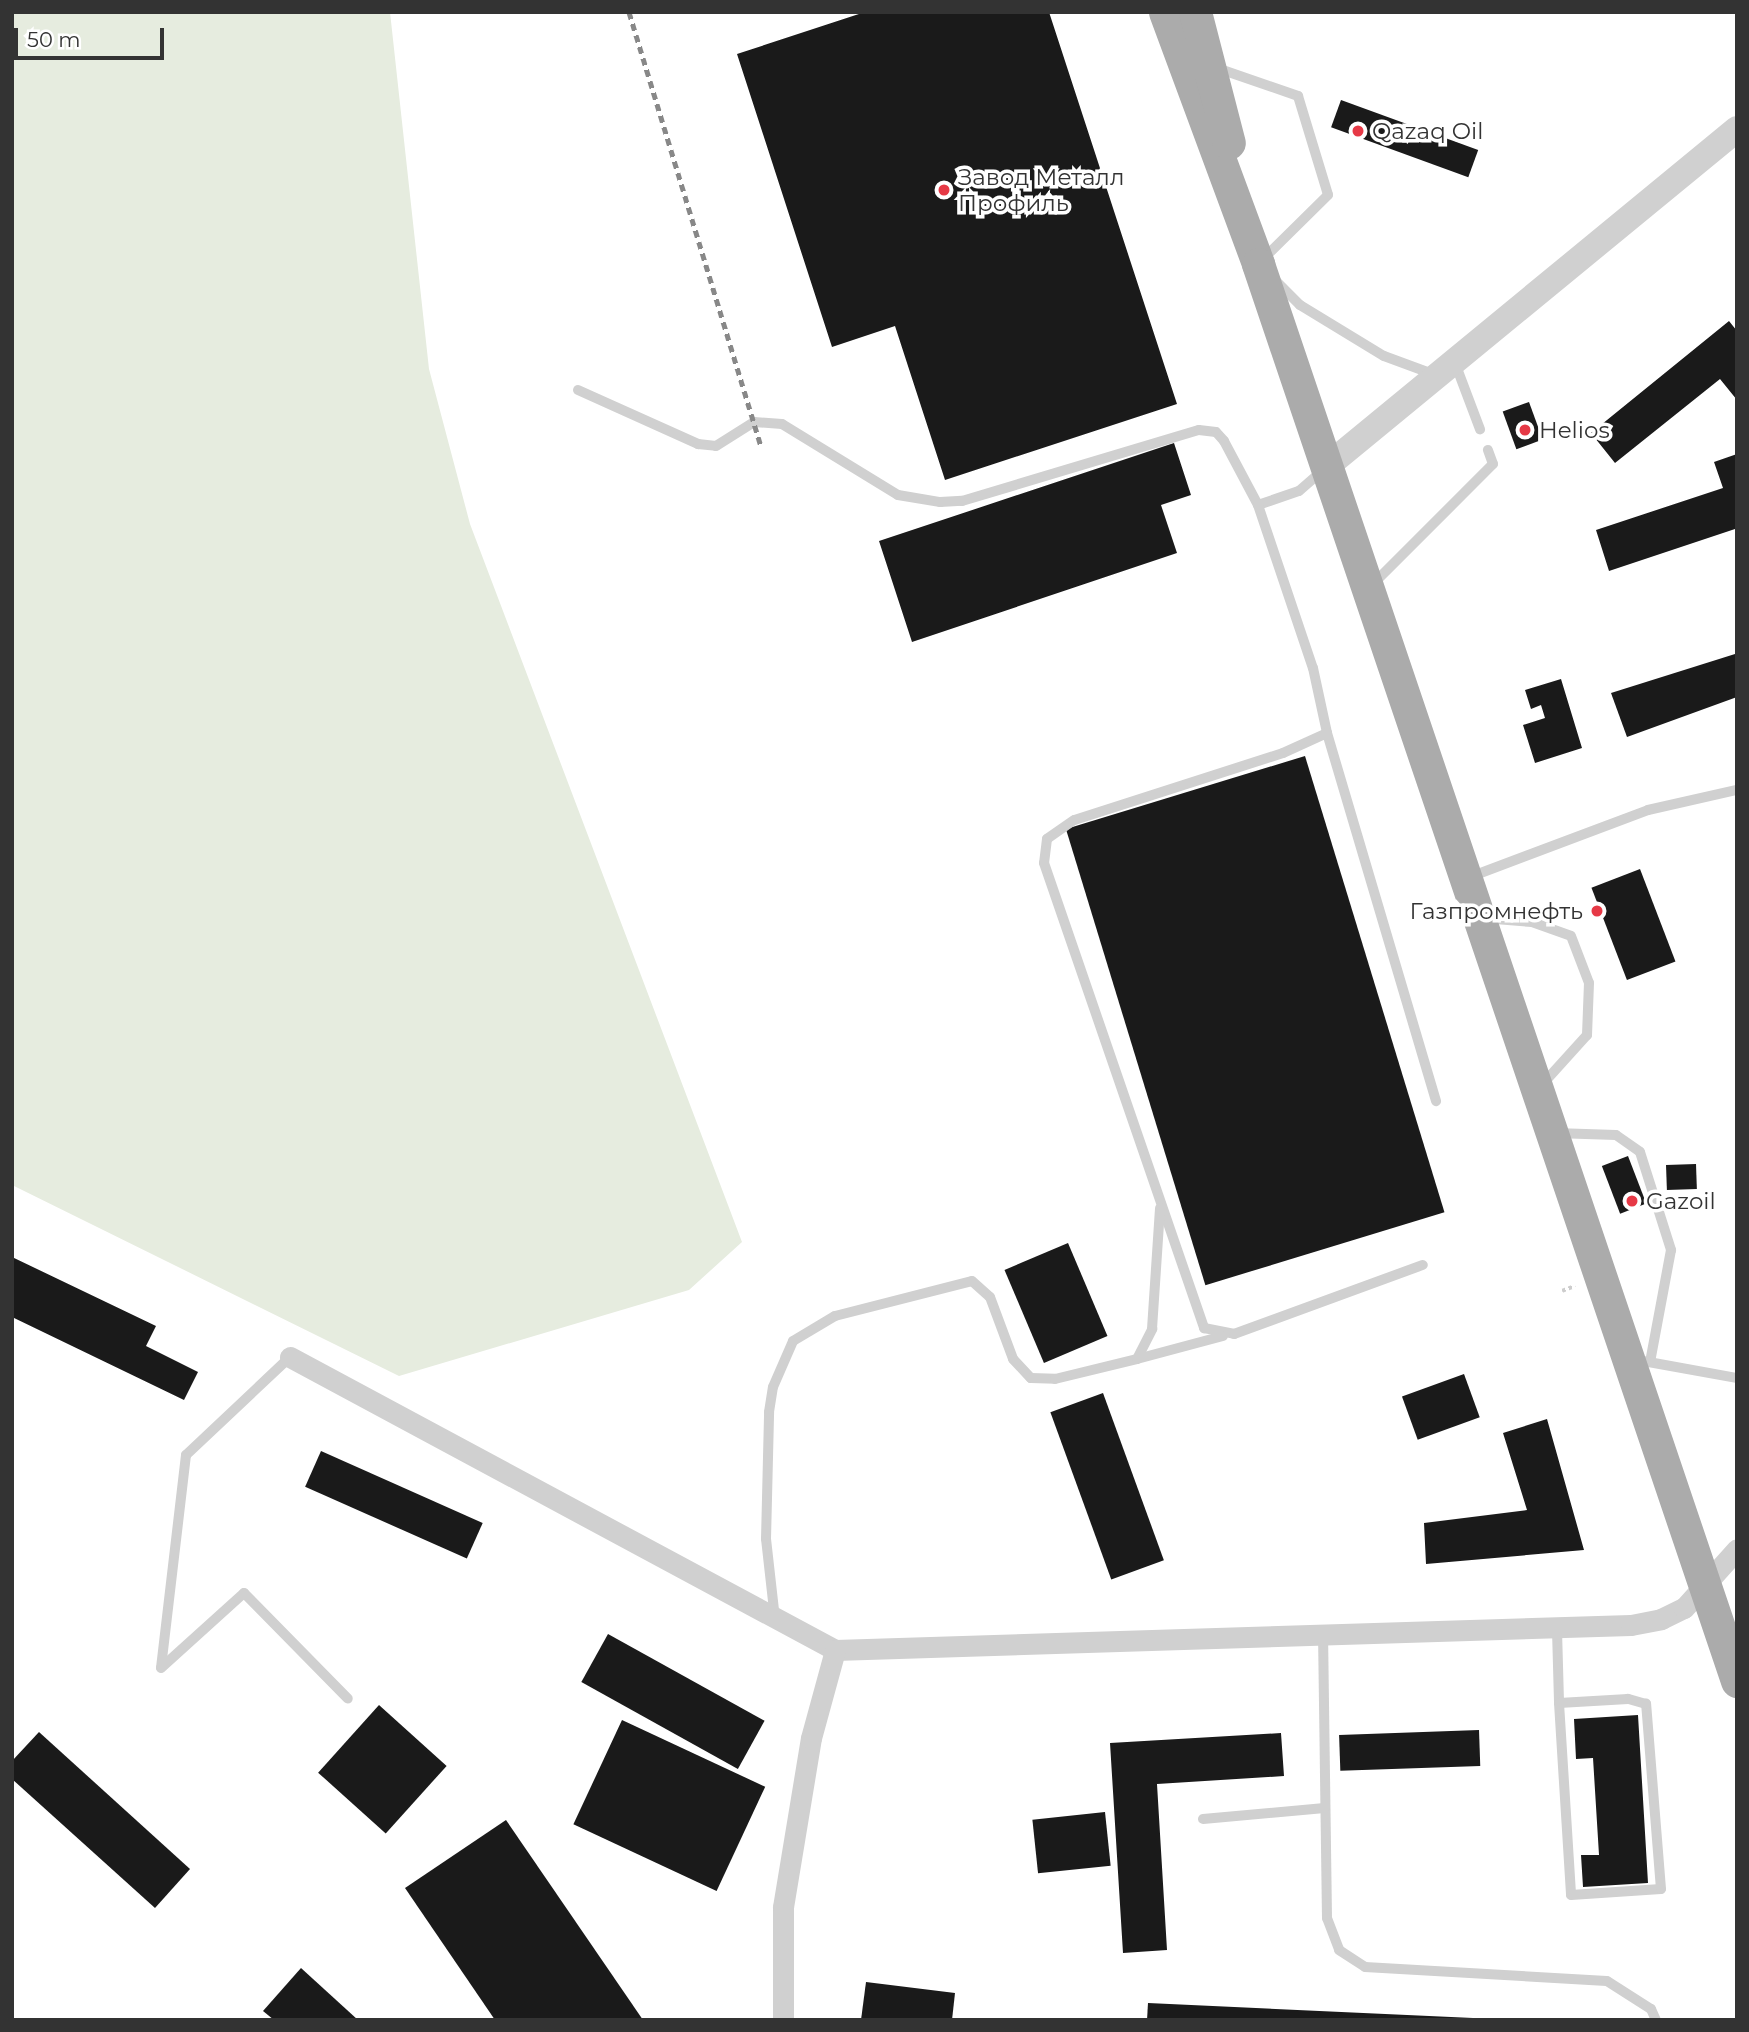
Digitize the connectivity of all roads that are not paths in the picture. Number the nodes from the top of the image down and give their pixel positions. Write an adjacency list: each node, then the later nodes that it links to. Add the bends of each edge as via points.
1 (1165, 12): 5 (main road)
2 (1195, 12): 3 (main road)
3 (1211, 66): 5 (main road); 5 (lane, via 1298,96 1328,195)
4 (1737, 129): 6 (street)
5 (1258, 264): 6 (lane, via 1300,304 1384,356); 10 (main road)
6 (1443, 366): 8 (lane); 10 (street)
7 (578, 390): 11 (lane, via 698,444 716,446 754,422 782,424 880,486 940,502 962,501 1209,430 1224,441)
8 (1480, 429)
9 (1488, 450): 12 (lane, via 1493,464)
10 (1326, 467): 11 (lane, via 1299,491); 12 (main road)
11 (1258, 505): 13 (lane, via 1313,668)
12 (1367, 590): 15 (main road)
13 (1327, 733): 18 (lane); 20 (lane, via 1283,753 1074,820 1054,831 1042,850)
14 (1737, 790): 15 (lane, via 1648,810)
15 (1464, 879): 16 (main road)
16 (1477, 917): 17 (main road); 17 (lane, via 1532,922 1571,936 1589,983 1587,1035 1559,1072)
17 (1535, 1091): 19 (main road)
18 (1436, 1101)
19 (1549, 1133): 25 (main road); 25 (lane, via 1616,1135 1640,1152 1671,1250)
20 (1160, 1202): 22 (lane, via 1198,1320 1203,1328); 24 (lane, via 1152,1329)
21 (1423, 1265): 22 (lane)
22 (1225, 1335): 24 (lane)
23 (290, 1357): 29 (street); 34 (lane, via 186,1455 161,1668 244,1592)
24 (1137, 1359): 29 (lane, via 1055,1379 1031,1378 1013,1359 989,1297 972,1281 808,1328 782,1359 768,1412 766,1539)
25 (1638, 1360): 26 (lane); 28 (main road)
26 (1737, 1378)
27 (1735, 1546): 28 (street)
28 (1703, 1586): 30 (street, via 1684,1608 1661,1619); 33 (main road)
29 (775, 1621): 32 (street)
30 (1557, 1630): 31 (street); 35 (lane)
31 (1323, 1632): 32 (street); 36 (lane)
32 (835, 1650): 38 (street, via 811,1738 783,1908)
33 (1737, 1681)
34 (348, 1699)
35 (1559, 1703): 35 (lane, via 1571,1895 1661,1888 1646,1704 1628,1699)
36 (1325, 1808): 37 (lane); 39 (lane, via 1327,1918 1339,1950 1365,1967 1606,1981 1651,2009)
37 (1203, 1819)
38 (783, 2020)
39 (1656, 2020)

